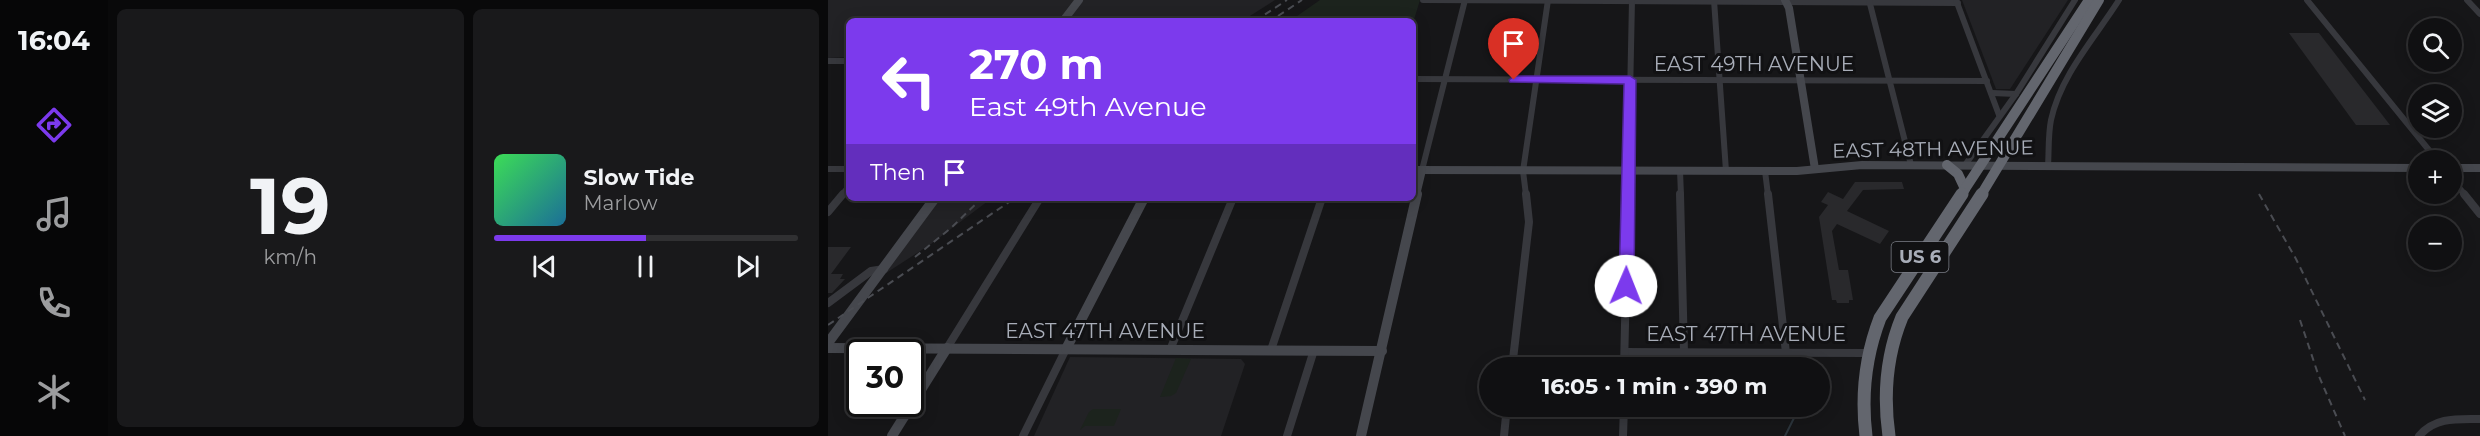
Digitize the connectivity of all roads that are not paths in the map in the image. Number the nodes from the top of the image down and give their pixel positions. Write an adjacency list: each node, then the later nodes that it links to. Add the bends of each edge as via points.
1 (1079, 0): 17 (street)
2 (1423, 0): 3 (street)
3 (1465, 0): 4 (street); 21 (street)
4 (1548, 0): 11 (street); 22 (street)
5 (2075, 0): 29 (street)
6 (2089, 0): 29 (highway, US 6)
7 (2099, 0): 36 (highway, US 6)
8 (2120, 0): 37 (street, via 2068,77 2056,102)
9 (2307, 0): 31 (street)
10 (2467, 0): 16 (street)
11 (1632, 1): 12 (street); 23 (street)
12 (1714, 1): 13 (street); 24 (street)
13 (1785, 1): 14 (street); 25 (street)
14 (1869, 1): 15 (street); 26 (street)
15 (1957, 1): 27 (street)
16 (2480, 14)
17 (1066, 18)
18 (828, 61): 19 (street)
19 (846, 61)
20 (1416, 79): 21 (street, EAST 49TH AVENUE)
21 (1445, 80): 22 (street, EAST 49TH AVENUE); 44 (street)
22 (1537, 80): 23 (street, EAST 49TH AVENUE); 45 (street)
23 (1630, 80): 24 (street, EAST 49TH AVENUE); 46 (street)
24 (1720, 81): 25 (street, EAST 49TH AVENUE); 48 (street)
25 (1800, 81): 26 (street, EAST 49TH AVENUE); 43 (street)
26 (1889, 81): 27 (street, EAST 49TH AVENUE); 32 (street)
27 (1987, 81): 28 (street)
28 (1992, 93): 29 (street); 30 (street)
29 (2021, 96): 30 (street); 35 (highway, US 6)
30 (1999, 115): 34 (street)
31 (2429, 150)
32 (1911, 165): 33 (street, EAST 48TH AVENUE); 43 (street, EAST 48TH AVENUE)
33 (1947, 165): 34 (street, EAST 48TH AVENUE); 50 (highway, via 1959,174)
34 (1965, 165): 35 (street, EAST 48TH AVENUE)
35 (1981, 165): 36 (street, EAST 48TH AVENUE); 50 (highway, US 6)
36 (2001, 165): 37 (street, EAST 48TH AVENUE); 87 (highway, US 6, via 1896,328 1886,375)
37 (2048, 166): 38 (street, EAST 48TH AVENUE)
38 (2408, 168)
39 (2462, 168): 40 (street)
40 (2480, 168)
41 (828, 169): 42 (street)
42 (846, 169)
43 (1815, 169): 49 (street, EAST 48TH AVENUE)
44 (1418, 170): 45 (street, EAST 48TH AVENUE)
45 (1523, 171): 46 (street, EAST 48TH AVENUE); 74 (street, via 1529,222)
46 (1629, 171): 47 (street, EAST 48TH AVENUE); 70 (street)
47 (1680, 171): 48 (street, EAST 48TH AVENUE); 71 (street)
48 (1726, 171): 49 (street, EAST 48TH AVENUE)
49 (1765, 171): 73 (street)
50 (1965, 189): 72 (highway, US 6, via 1886,308)
51 (846, 190): 59 (street)
52 (2462, 192): 60 (street)
53 (933, 201): 61 (street)
54 (1038, 201): 64 (street)
55 (1142, 201): 65 (street)
56 (1232, 201): 66 (street)
57 (1321, 201): 67 (street)
58 (1412, 201): 69 (street)
59 (828, 212)
60 (2480, 214)
61 (884, 269): 62 (street, via 871,271); 63 (street)
62 (828, 303)
63 (828, 345): 64 (street, EAST 47TH AVENUE)
64 (947, 348): 65 (street, EAST 47TH AVENUE); 80 (street)
65 (1066, 349): 66 (street, EAST 47TH AVENUE); 81 (street)
66 (1170, 350): 67 (street, EAST 47TH AVENUE)
67 (1271, 350): 68 (street, EAST 47TH AVENUE)
68 (1314, 350): 69 (street, EAST 47TH AVENUE); 82 (street)
69 (1382, 351): 83 (street)
70 (1625, 352): 71 (street, EAST 47TH AVENUE); 75 (street)
71 (1684, 352): 73 (street, EAST 47TH AVENUE)
72 (1868, 352): 73 (street, EAST 47TH AVENUE); 86 (highway, US 6, via 1864,392)
73 (1786, 353)
74 (1513, 357)
75 (1625, 357)
76 (1506, 417): 84 (street)
77 (1624, 417): 85 (street)
78 (2480, 419): 79 (street, via 2445,420)
79 (2420, 434)
80 (892, 436)
81 (1023, 436)
82 (1287, 436)
83 (1361, 436)
84 (1504, 436)
85 (1623, 436)
86 (1866, 436)
87 (1889, 436)

